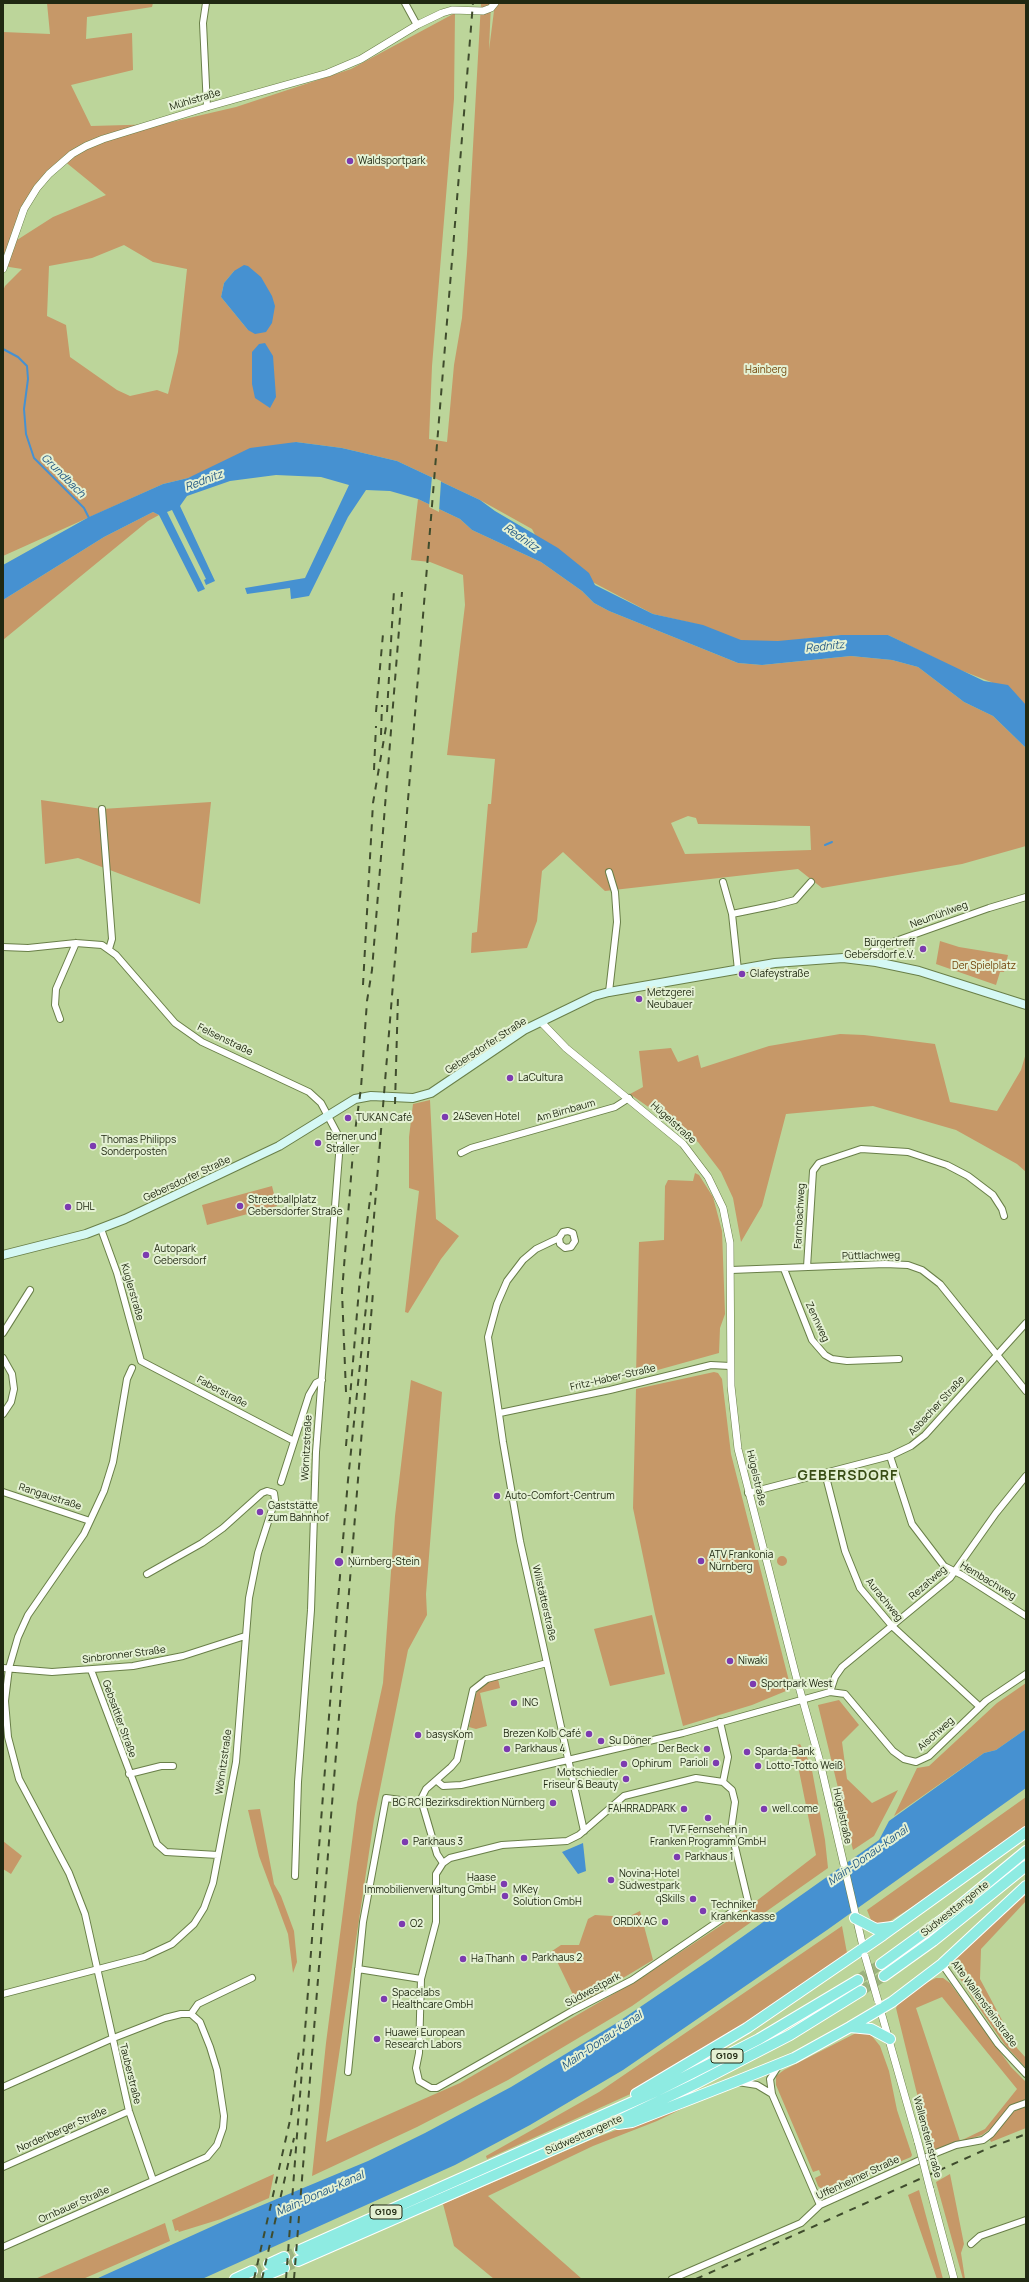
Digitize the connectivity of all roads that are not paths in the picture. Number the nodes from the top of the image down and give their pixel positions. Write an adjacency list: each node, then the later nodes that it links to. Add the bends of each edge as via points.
1 (206, 3): 5 (street, via 203,23)
2 (405, 3): 4 (street)
3 (495, 3): 4 (street, Mühlstraße, via 483,11 449,11)
4 (417, 25): 5 (street, Mühlstraße, via 361,59 328,73)
5 (207, 107): 6 (street, Mühlstraße, via 103,139 72,154 49,174 24,209)
6 (3, 269)
7 (102, 809): 15 (street, via 112,939)
8 (609, 872): 18 (street, via 615,892 618,922)
9 (724, 882): 12 (street)
10 (811, 882): 12 (street, via 795,900)
11 (1026, 897): 16 (street, Neumühlweg, via 876,948)
12 (732, 914): 17 (street)
13 (76, 943): 14 (street, via 28,948); 15 (street, via 102,945); 20 (street, via 56,989 54,1005)
14 (3, 947)
15 (109, 949): 23 (street, Felsenstraße, via 175,1023 202,1042 296,1084 316,1098)
16 (864, 960): 17 (main road, Gebersdorfer Straße, via 816,959); 19 (main road, Gebersdorfer Straße, via 919,971)
17 (738, 970): 18 (main road, Gebersdorfer Straße)
18 (609, 992): 21 (main road, Gebersdorfer Straße, via 594,996)
19 (1026, 1005)
20 (60, 1019)
21 (542, 1023): 22 (street, Hügelstraße, via 566,1048); 23 (main road, Gebersdorfer Straße, via 520,1033 431,1093 413,1098 359,1098 340,1106)
22 (629, 1098): 24 (street, Am Birnbaum, via 615,1107 470,1148); 31 (street, Hügelstraße, via 684,1144 708,1177 725,1216 730,1243)
23 (329, 1115): 26 (main road, Gebersdorfer Straße, via 272,1150); 41 (street, Wörnitzstraße, via 340,1142)
24 (461, 1153)
25 (1004, 1216): 29 (street, Farrnbachweg, via 993,1195 947,1165 908,1152 861,1149 818,1163 813,1171)
26 (101, 1229): 28 (main road, Gebersdorfer Straße, via 60,1242); 38 (street, Kuglerstraße, via 117,1273)
27 (559, 1238): 43 (street, Willstätterstraße, via 536,1249 523,1260 508,1281 497,1304 488,1337)
28 (3, 1255)
29 (807, 1267): 30 (street, Püttlachweg); 35 (street, Püttlachweg, via 898,1264 922,1270 940,1284)
30 (784, 1269): 31 (street, Püttlachweg); 37 (street, Zennweg, via 812,1340 825,1355 832,1359 847,1361)
31 (730, 1270): 39 (street, Hügelstraße)
32 (30, 1290): 34 (street)
33 (1026, 1323): 35 (street, Asbacher Straße)
34 (3, 1333)
35 (997, 1355): 42 (street, Püttlachweg); 46 (street, Asbacher Straße, via 918,1442)
36 (3, 1358): 44 (street, via 12,1374 14,1389 11,1402)
37 (899, 1359)
38 (141, 1360): 45 (street, Faberstraße)
39 (730, 1366): 43 (street, Fritz-Haber-Straße, via 711,1365); 51 (street, Hügelstraße, via 734,1421)
40 (132, 1368): 52 (street, Tauberstraße, via 127,1379 113,1462 104,1491)
41 (322, 1380): 45 (street, Wörnitzstraße, via 316,1383 309,1395); 78 (street, Wörnitzstraße, via 316,1452 311,1610 298,1782)
42 (1026, 1391)
43 (500, 1413): 58 (street, Willstätterstraße, via 520,1541)
44 (3, 1414)
45 (294, 1441): 49 (street, Wörnitzstraße)
46 (890, 1456): 47 (street, Asbacher Straße); 53 (street, Hembachweg, via 912,1524 944,1566)
47 (826, 1473): 51 (street, Asbacher Straße); 56 (street, Aurachweg, via 845,1551 855,1579)
48 (1026, 1476): 53 (street, Rezatweg, via 996,1513)
49 (281, 1482)
50 (3, 1492): 52 (street, Rangaustraße)
51 (748, 1493): 63 (street, Hügelstraße)
52 (90, 1521): 59 (street, Tauberstraße, via 70,1556 28,1615)
53 (955, 1572): 55 (street, Hembachweg); 56 (street, Rezatweg)
54 (147, 1574): 57 (street, Wörnitzstraße, via 223,1528 262,1493 274,1493 275,1500 253,1576)
55 (1026, 1616)
56 (892, 1626): 62 (street, Rezatweg, via 842,1667 835,1676); 64 (street, Aurachweg)
57 (245, 1636): 60 (street, Sinbronner Straße, via 165,1660); 75 (street, Wörnitzstraße, via 236,1762)
58 (547, 1663): 66 (street, Willstätterstraße); 69 (street, via 487,1679 473,1690 457,1760)
59 (6, 1668): 60 (street, Sinbronner Straße, via 52,1672); 86 (street, Tauberstraße, via 5,1701 12,1755 28,1797 78,1894)
60 (91, 1670): 68 (street, Gebsattler Straße)
61 (1026, 1674): 64 (street, Aischweg)
62 (830, 1692): 63 (street); 64 (street, Aischweg, via 845,1694 893,1751 904,1759 916,1762 929,1756)
63 (803, 1698): 65 (street); 80 (street, Hügelstraße)
64 (980, 1707)
65 (720, 1722): 66 (street); 70 (street, via 728,1756)
66 (570, 1760): 69 (street, via 450,1787 443,1786); 72 (street)
67 (173, 1766): 68 (street, Gebsattler Straße, via 161,1766)
68 (129, 1774): 75 (street, Gebsattler Straße, via 160,1848 166,1852)
69 (437, 1781): 71 (street, via 424,1792)
70 (723, 1782): 72 (street, via 696,1778 624,1796); 89 (street, Südwestpark, via 734,1795 731,1830 748,1902 632,1980 437,2088 431,2088 423,2085 417,2076)
71 (422, 1803): 76 (street, via 437,1854); 85 (street, via 386,1798 363,1922)
72 (584, 1831): 76 (street, via 567,1840 502,1845 450,1858)
73 (1026, 1832): 81 (highway)
74 (1026, 1851): 83 (highway, Südwesttangente, via 947,1916)
75 (218, 1855): 86 (street, Wörnitzstraße, via 213,1883 204,1908 184,1935 152,1954)
76 (443, 1863): 89 (street, Südwestpark, via 436,1874 436,1922)
77 (1026, 1866): 87 (highway, Südwesttangente, via 933,1941)
78 (295, 1876)
79 (1026, 1886): 84 (highway)
80 (859, 1924): 81 (highway, via 876,1929); 82 (street, Hügelstraße)
81 (892, 1927): 82 (highway)
82 (864, 1952): 93 (street, Hügelstraße, bridge); 106 (highway, via 720,2046)
83 (881, 1964)
84 (942, 1964): 93 (highway); 100 (street, Alte Wallensteinstraße, via 998,2044)
85 (358, 1969): 89 (street); 99 (street)
86 (98, 1970): 92 (street, Wörnitzstraße); 96 (street, Tauberstraße)
87 (884, 1976)
88 (252, 1978): 94 (street, via 198,2004)
89 (421, 1979)
90 (858, 1980): 106 (highway, Südwesttangente / G109, via 759,2039 687,2077)
91 (861, 1991): 107 (highway, Südwesttangente / G109, via 763,2050 698,2084)
92 (3, 1994)
93 (879, 2005): 95 (highway); 97 (street, Wallensteinstraße)
94 (191, 2014): 96 (street, via 165,2018); 109 (street, Ornbauer Straße, via 200,2022 212,2055 223,2103 223,2128 217,2145 207,2157)
95 (850, 2028): 97 (highway, via 866,2027); 98 (highway)
96 (111, 2039): 102 (street); 105 (street, Tauberstraße)
97 (890, 2039): 121 (street, Wallensteinstraße, bridge)
98 (781, 2063): 101 (highway); 103 (street, via 770,2079)
99 (348, 2072)
100 (1026, 2074)
101 (737, 2081): 103 (street, via 757,2085); 107 (highway, via 632,2122)
102 (3, 2087)
103 (772, 2094): 110 (street)
104 (1026, 2103): 110 (street, Uffenheimer Straße, via 1012,2108 983,2140 956,2145)
105 (129, 2112): 108 (street, Nordenberger Straße); 109 (street, Tauberstraße)
106 (591, 2122): 114 (highway, Südwesttangente / G109)
107 (607, 2126): 115 (highway, Südwesttangente / G109)
108 (3, 2167)
109 (153, 2180): 113 (street, Ornbauer Straße)
110 (820, 2205): 120 (street, Uffenheimer Straße, via 801,2223)
111 (1026, 2220): 112 (street, via 980,2236)
112 (971, 2244)
113 (3, 2247)
114 (300, 2250)
115 (298, 2262)
116 (269, 2264): 118 (highway, via 284,2262)
117 (252, 2271): 119 (highway)
118 (268, 2275)
119 (235, 2279)
120 (672, 2279)
121 (954, 2279)

